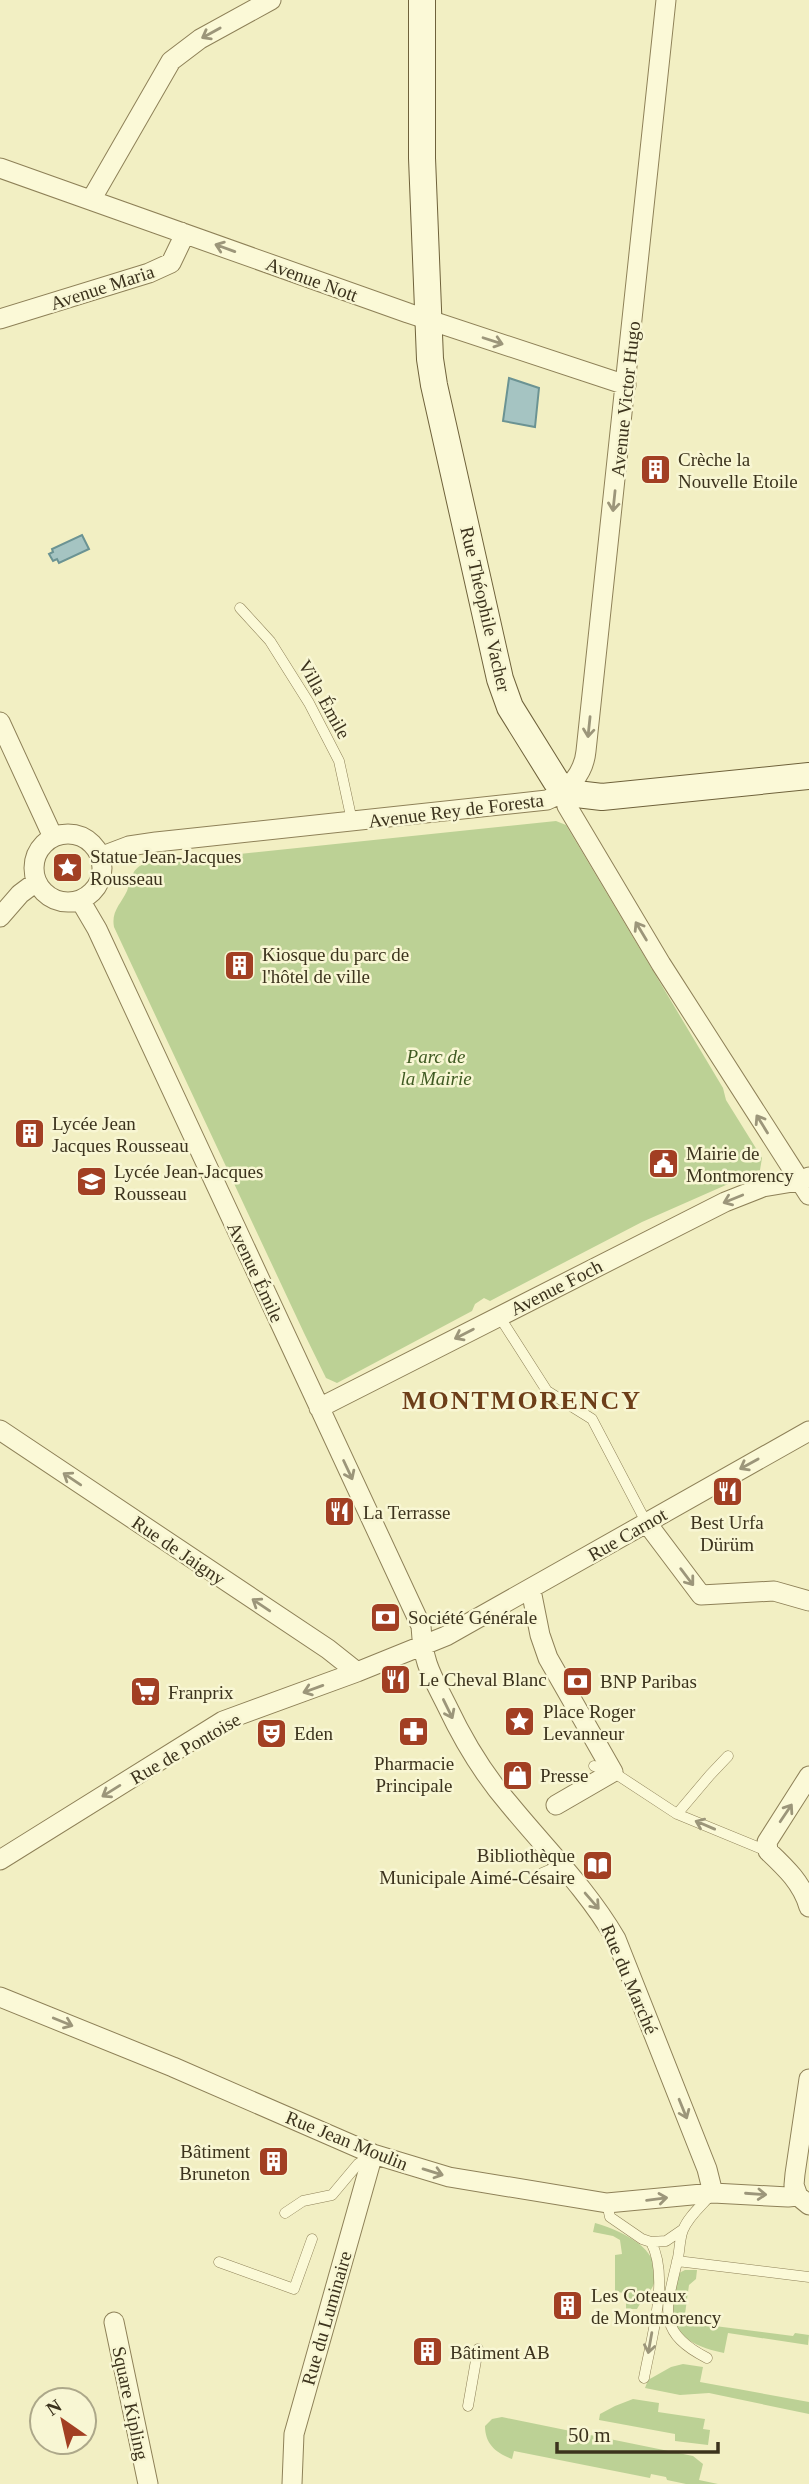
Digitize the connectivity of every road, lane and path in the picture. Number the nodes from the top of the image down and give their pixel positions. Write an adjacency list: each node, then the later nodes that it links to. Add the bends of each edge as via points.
1 (271, 0): 5 (street, one-way to 5, via 200,39 172,61)
2 (422, 0): 8 (main road, Rue Théophile Vacher)
3 (666, 0): 9 (street, Avenue Victor Hugo)
4 (0, 168): 5 (street, Avenue Nott)
5 (92, 200): 6 (street, Avenue Nott)
6 (181, 232): 7 (street, Avenue Maria, via 171,263); 8 (street, Avenue Nott, one-way to 6)
7 (0, 319)
8 (428, 319): 9 (street, Avenue Nott, one-way to 9); 13 (main road, Rue Théophile Vacher, via 434,385 500,679 510,707)
9 (626, 385): 13 (street, Avenue Victor Hugo, one-way to 13, via 585,761)
10 (240, 608): 14 (lane, Villa Émile, via 270,641 309,703 339,761)
11 (0, 722): 15 (street)
12 (809, 776): 13 (main road, Avenue Rey de Foresta, via 602,797)
13 (564, 790): 14 (street, Avenue Rey de Foresta, via 537,802); 20 (street, Rue Théophile Vacher, one-way to 13, via 661,964 571,813)
14 (352, 821): 16 (street, Avenue Rey de Foresta, via 129,846)
15 (53, 837): 16 (street, via 76,834 95,847); 17 (street, via 34,861)
16 (100, 857): 18 (street, via 97,887)
17 (36, 882): 18 (street, via 50,897); 19 (street)
18 (80, 900): 22 (street, Avenue Émile)
19 (0, 917)
20 (806, 1184): 21 (street, Avenue Foch, one-way to 21, via 763,1187 725,1202)
21 (499, 1316): 22 (street, Avenue Foch, one-way to 22); 25 (lane, via 547,1391 592,1419)
22 (319, 1408): 28 (street, Avenue Émile, one-way to 28, via 421,1626)
23 (0, 1430): 29 (street, Rue de Jaigny, one-way to 23)
24 (809, 1431): 25 (street, Rue Carnot, one-way to 25)
25 (646, 1522): 26 (street, Rue Carnot); 27 (street, one-way to 27, via 701,1595 774,1591)
26 (531, 1590): 28 (street, Rue Carnot); 31 (street, via 548,1658)
27 (809, 1601)
28 (422, 1646): 29 (street, Rue de Pontoise); 37 (street, Rue du Marché, one-way to 37, via 425,1662 463,1740 507,1802 536,1824)
29 (357, 1672): 36 (street, Rue de Pontoise, one-way to 36, via 223,1721)
30 (729, 1756): 34 (lane)
31 (604, 1769): 33 (street); 34 (lane)
32 (809, 1776): 35 (street, one-way to 32, via 766,1842)
33 (556, 1805)
34 (677, 1814): 35 (lane, one-way to 34)
35 (768, 1851): 39 (street, via 792,1873)
36 (0, 1860)
37 (561, 1865): 38 (lane); 43 (street, Rue du Marché, one-way to 43, via 600,1910 616,1938)
38 (542, 1873)
39 (809, 1907)
40 (0, 1997): 42 (street, Rue Jean Moulin, one-way to 42)
41 (809, 2078): 44 (street, via 794,2185)
42 (373, 2154): 45 (street, Rue Jean Moulin, one-way to 45, via 449,2177); 46 (lane, via 358,2164 332,2195 303,2202); 59 (street, Rue du Luminaire, via 294,2434)
43 (713, 2193): 44 (street, Rue Jean Moulin, one-way to 44); 45 (street, Rue Jean Moulin, one-way to 43); 47 (lane)
44 (804, 2200)
45 (607, 2203): 49 (lane, via 610,2217)
46 (285, 2213)
47 (682, 2230): 49 (lane, via 666,2241); 50 (lane)
48 (312, 2239): 51 (lane, via 294,2289)
49 (652, 2242): 56 (lane, one-way to 56, via 660,2273)
50 (677, 2261): 52 (lane); 55 (lane, via 666,2311 683,2343)
51 (219, 2262)
52 (809, 2277)
53 (114, 2322): 58 (street, Square Kipling)
54 (478, 2349): 57 (lane)
55 (707, 2358)
56 (644, 2378)
57 (468, 2406)
58 (148, 2484)
59 (292, 2484)

